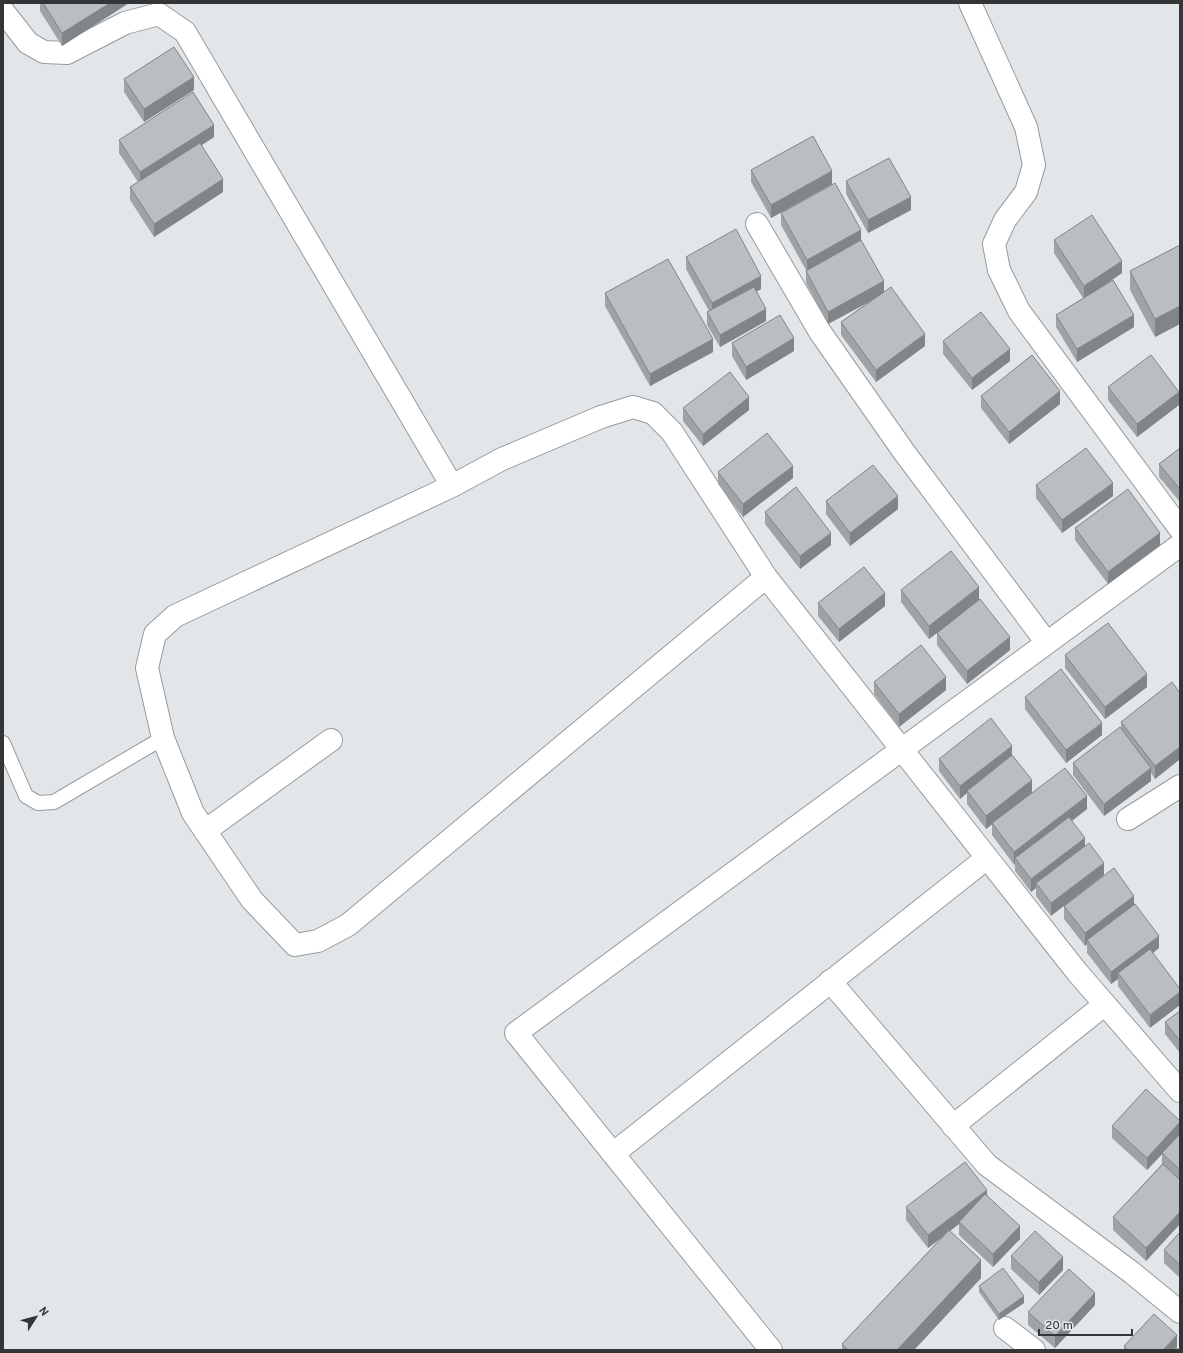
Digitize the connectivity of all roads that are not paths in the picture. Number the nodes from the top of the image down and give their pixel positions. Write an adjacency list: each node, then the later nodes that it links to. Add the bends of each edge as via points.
1 (970, 3): 6 (street, via 1026,127 1034,165 1026,192 1005,220 994,244 999,270 1019,311)
2 (167, 8): 3 (street, via 125,23 67,52 44,52 28,44); 5 (street, via 185,32)
3 (3, 10)
4 (757, 224): 9 (street, via 820,332 904,452)
5 (452, 486): 8 (street, via 502,459 601,416 633,407 640,409 653,413 672,432); 10 (street, via 175,616 155,634 147,668)
6 (1180, 529)
7 (1180, 545): 9 (street)
8 (766, 578): 13 (street); 16 (street, via 348,925 318,941 295,945 252,900)
9 (1047, 643): 13 (street)
10 (163, 738): 12 (lane, via 54,802 46,803 38,803 26,796); 16 (street, via 193,813)
11 (331, 740): 16 (street)
12 (3, 743)
13 (901, 750): 17 (street); 22 (street, via 516,1033)
14 (1180, 786): 15 (street)
15 (1128, 819)
16 (205, 831)
17 (987, 858): 18 (street); 19 (street)
18 (830, 981): 21 (street); 22 (street)
19 (1104, 1005): 20 (street); 21 (street)
20 (1180, 1091)
21 (953, 1126): 23 (street, via 987,1165 1131,1272)
22 (614, 1154): 25 (street)
23 (1180, 1312)
24 (1005, 1328): 26 (street)
25 (771, 1350)
26 (1034, 1350)

